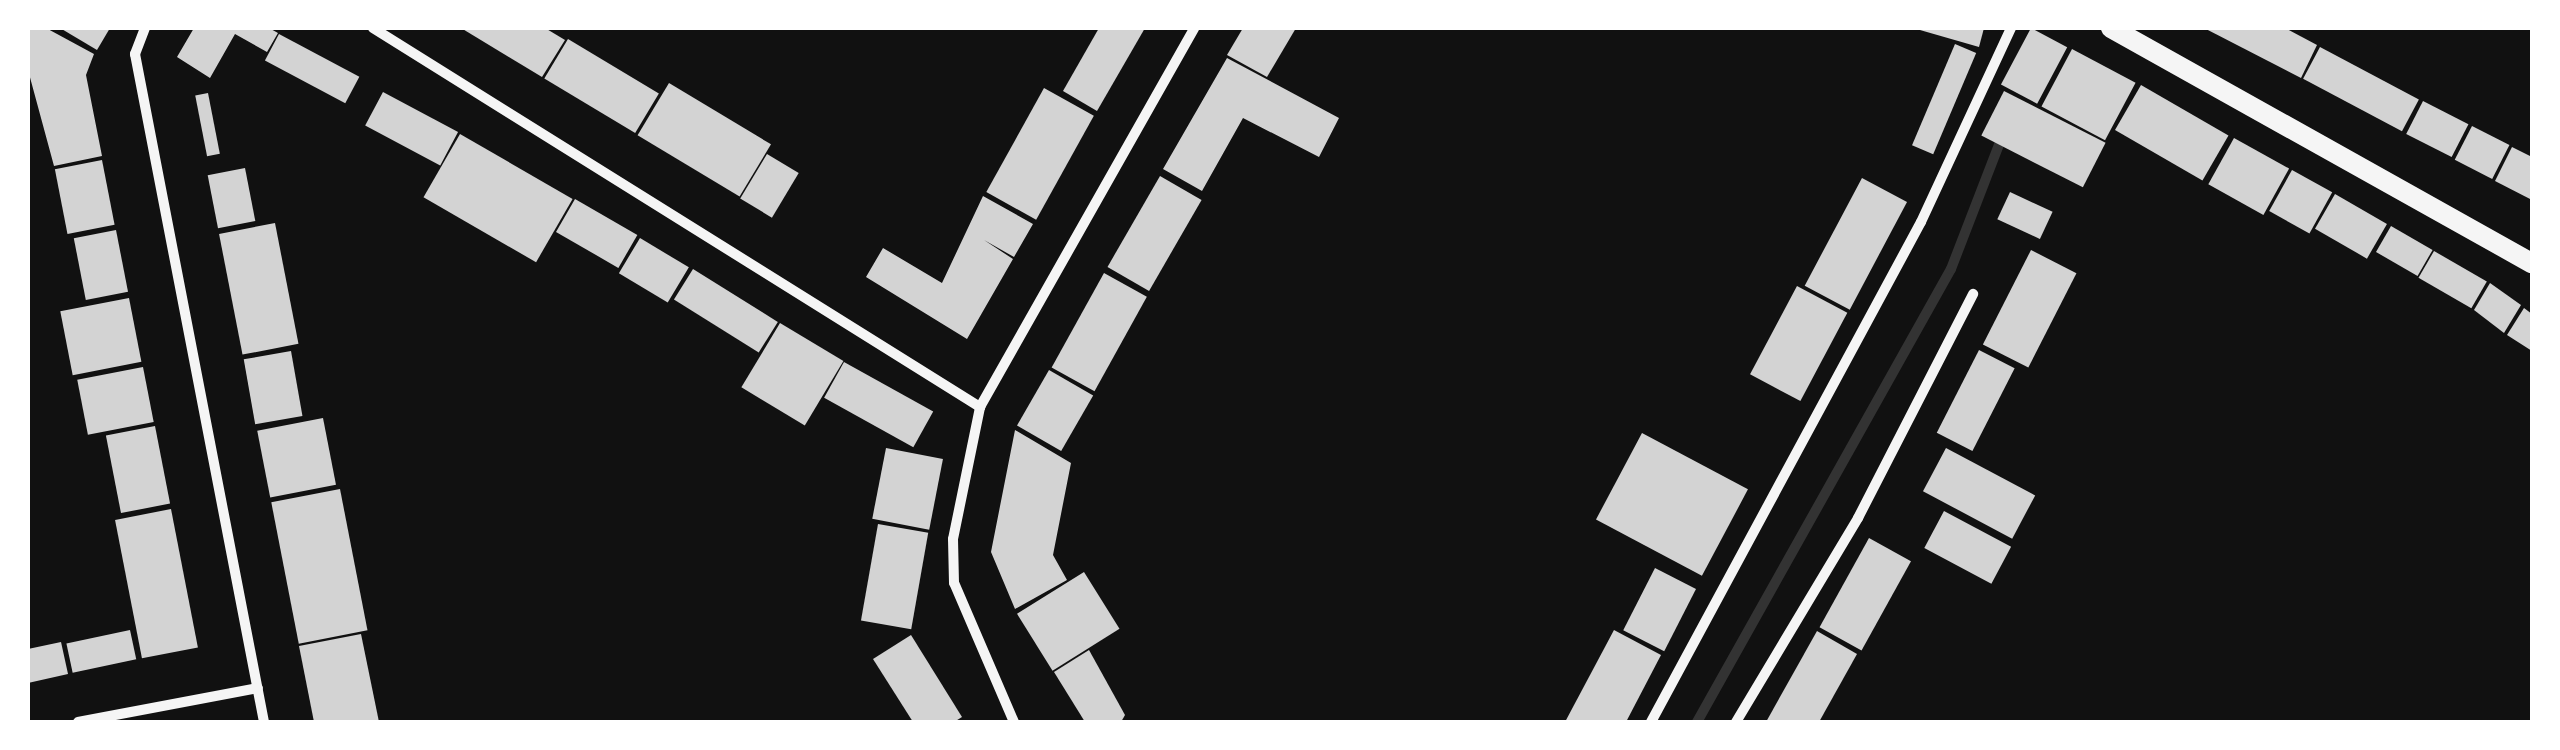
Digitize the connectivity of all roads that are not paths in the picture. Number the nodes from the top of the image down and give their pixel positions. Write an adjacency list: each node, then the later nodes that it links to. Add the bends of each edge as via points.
1 (145, 28): 9 (street, via 134,54)
2 (373, 28): 8 (street)
3 (1194, 28): 8 (street)
4 (2010, 28): 13 (street, via 1912,238)
5 (2111, 28): 6 (main road)
6 (2532, 263)
7 (1973, 294): 14 (street, via 1858,518)
8 (980, 407): 12 (street, via 953,538 954,582)
9 (258, 688): 10 (street); 11 (street)
10 (78, 722)
11 (264, 722)
12 (1014, 722)
13 (1651, 722)
14 (1736, 722)

